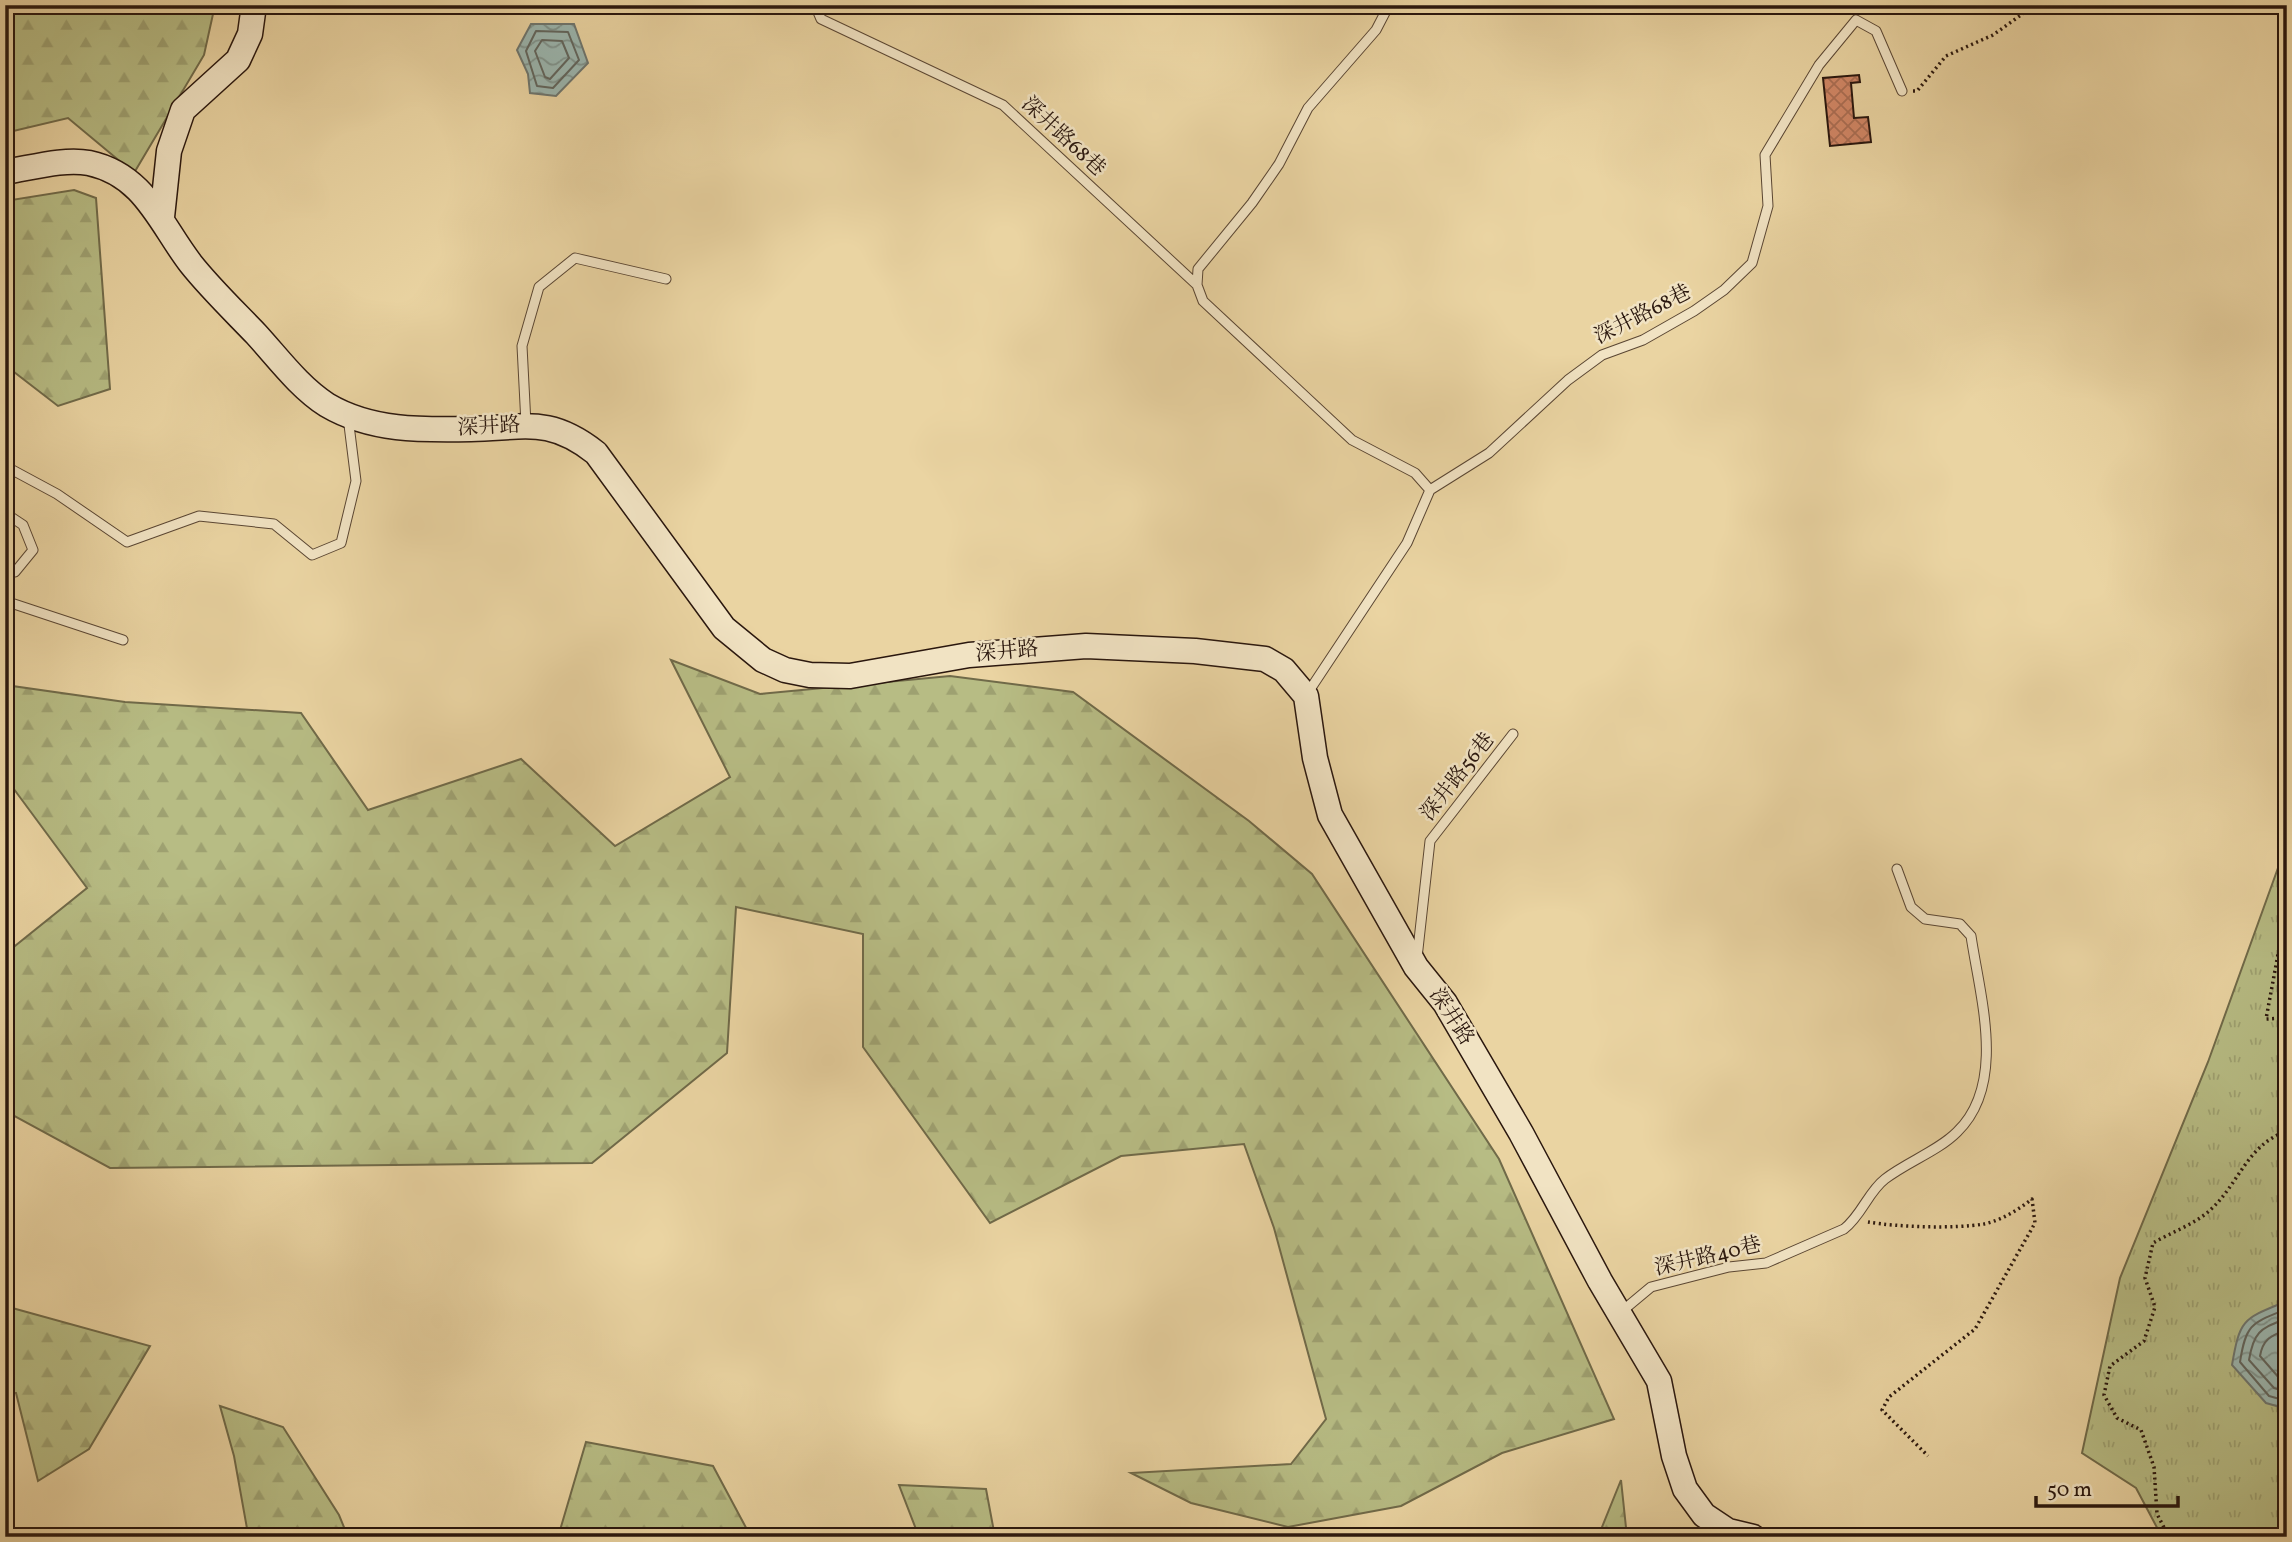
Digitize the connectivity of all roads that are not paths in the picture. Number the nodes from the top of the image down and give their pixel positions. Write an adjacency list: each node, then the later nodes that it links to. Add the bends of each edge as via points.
1 (254, 5): 6 (street, via 250,34 238,60 183,110 169,151)
2 (815, 5): 8 (lane, 深井路68巷, via 821,19 1003,105)
3 (1389, 5): 8 (lane, via 1376,30 1308,108 1279,164 1198,269)
4 (1902, 91): 12 (lane, 深井路68巷, via 1876,31 1856,20 1819,65 1765,155 1768,206 1752,263 1694,311 1643,340 1602,355 1489,453)
5 (5, 172): 6 (street, 深井路, via 88,162 120,173)
6 (162, 217): 9 (street, 深井路, via 190,263 298,381)
7 (666, 279): 10 (lane, via 575,258 539,287 522,346)
8 (1196, 285): 12 (lane, 深井路68巷, via 1203,301 1312,405 1352,440 1415,473)
9 (348, 415): 10 (street, 深井路, via 398,429); 11 (lane, via 356,481 341,543 312,555 274,524 199,516 127,542 57,494)
10 (526, 424): 17 (street, 深井路, via 576,438 596,453 723,628 763,660 785,670 850,676 969,655 1086,646 1265,659 1284,670)
11 (5, 466)
12 (1430, 490): 17 (lane, via 1407,543)
13 (5, 513): 14 (lane, via 23,525 33,550 15,572)
14 (5, 569)
15 (5, 601): 16 (lane)
16 (123, 640)
17 (1306, 696): 20 (street, 深井路, via 1330,815)
18 (1513, 734): 20 (lane, 深井路56巷, via 1430,841)
19 (1897, 869): 21 (lane, 深井路40巷, via 1911,906 1925,919 1959,924 1971,936 1985,1036 1977,1110 1956,1134 1882,1182 1856,1220 1844,1229 1766,1263 1729,1267 1651,1287)
20 (1416, 967): 21 (street, 深井路, via 1445,1003)
21 (1620, 1314): 22 (street, 深井路, via 1659,1381 1685,1489 1704,1515 1728,1531)
22 (1753, 1537)

